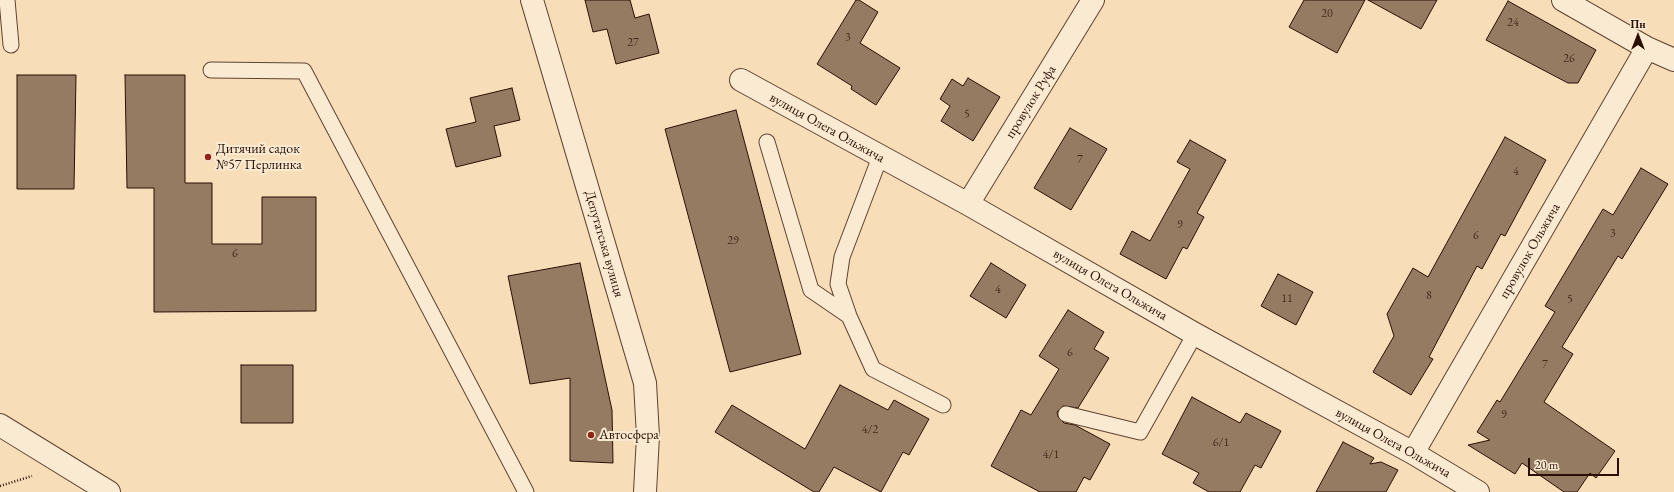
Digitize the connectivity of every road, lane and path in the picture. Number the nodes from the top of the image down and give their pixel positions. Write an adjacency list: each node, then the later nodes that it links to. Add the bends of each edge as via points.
1 (7, 0): 5 (lane)
2 (532, 0): 21 (street, Депутатська вулиця, via 645,383 648,436)
3 (1093, 0): 12 (street, провулок Руфа)
4 (1563, 0): 6 (street)
5 (11, 45)
6 (1647, 48): 7 (street); 18 (street, провулок Ольжича)
7 (1674, 60)
8 (211, 70): 20 (lane, via 304,71)
9 (741, 80): 11 (street, вулиця Олега Ольжича)
10 (767, 142): 13 (lane, via 811,290)
11 (880, 157): 12 (street, вулиця Олега Ольжича); 13 (lane, via 842,257 838,284)
12 (968, 204): 14 (street, вулиця Олега Ольжича)
13 (849, 316): 15 (lane, via 873,369)
14 (1195, 334): 16 (lane, via 1140,432); 18 (street, вулиця Олега Ольжича)
15 (943, 405)
16 (1066, 414)
17 (0, 425): 19 (street)
18 (1413, 453): 22 (street, вулиця Олега Ольжича)
19 (109, 492)
20 (526, 492)
21 (645, 492)
22 (1478, 492)

